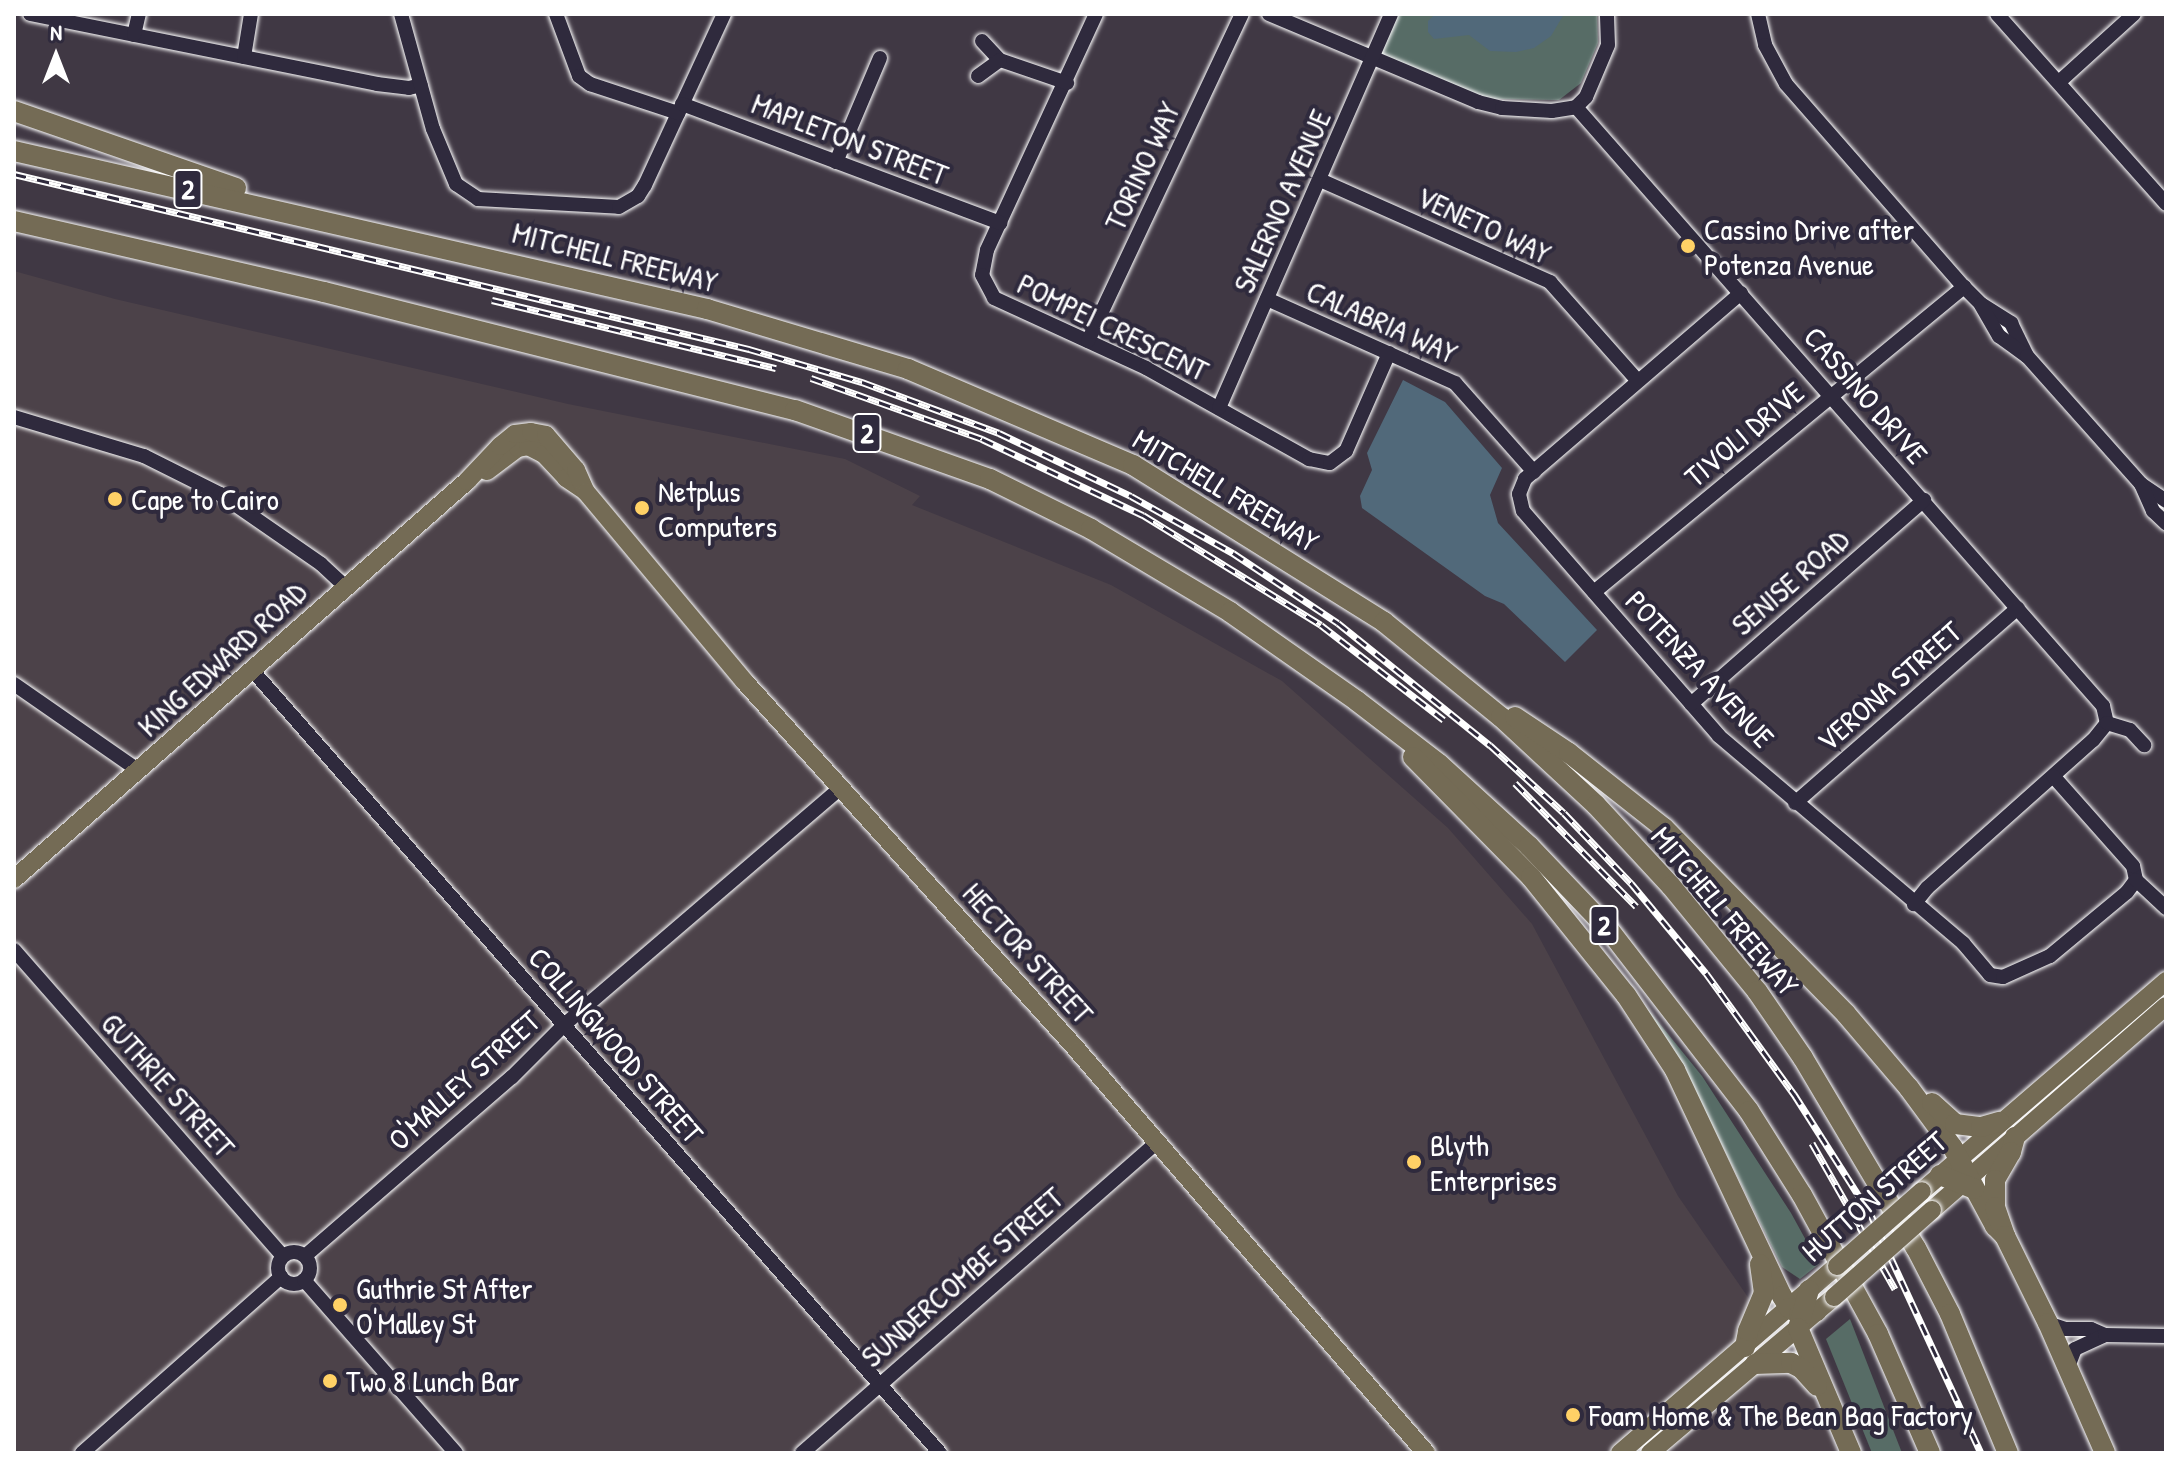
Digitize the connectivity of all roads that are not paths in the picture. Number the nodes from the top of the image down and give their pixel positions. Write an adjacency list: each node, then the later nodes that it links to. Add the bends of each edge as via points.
1 (30, 14): 15 (street)
2 (139, 14): 15 (street)
3 (251, 14): 17 (street)
4 (401, 14): 24 (street)
5 (556, 14): 26 (street, MAPLETON STREET, via 579,76 590,84)
6 (724, 14): 26 (street)
7 (1096, 14): 23 (street, POMPEI CRESCENT)
8 (1242, 14): 38 (street, TORINO WAY)
9 (1269, 14): 19 (street)
10 (1391, 14): 19 (street, SALERNO AVENUE)
11 (1607, 14): 25 (street, via 1608,45 1598,75)
12 (1758, 14): 35 (street, via 1765,45 1786,84)
13 (1997, 14): 22 (street)
14 (2134, 14): 22 (street)
15 (134, 35): 17 (street)
16 (982, 41): 20 (street)
17 (244, 57): 24 (street, via 377,84)
18 (880, 58): 29 (street)
19 (1372, 58): 25 (street, via 1502,108); 30 (street, SALERNO AVENUE)
20 (1000, 60): 21 (street); 23 (street)
21 (978, 76)
22 (2059, 82): 31 (street)
23 (1067, 83): 32 (street, POMPEI CRESCENT)
24 (421, 85): 26 (street, via 447,169 467,193 487,200 619,207 630,203 645,185)
25 (1576, 107): 36 (street, CASSINO DRIVE)
26 (680, 108): 29 (street, MAPLETON STREET)
27 (14, 111): 34 (highway)
28 (14, 151): 34 (highway, MITCHELL FREEWAY / 2)
29 (836, 162): 32 (street, MAPLETON STREET)
30 (1320, 180): 37 (street, SALERNO AVENUE); 40 (street, VENETO WAY, via 1550,282)
31 (2166, 204)
32 (1000, 223): 38 (street, POMPEI CRESCENT, via 982,275 994,298)
33 (14, 224): 56 (highway, 2, via 324,292 695,383 892,441 990,479 1091,529 1230,612)
34 (361, 228): 54 (highway, MITCHELL FREEWAY / 2, via 707,309 922,375 1133,465 1384,622)
35 (1964, 287): 41 (street, TIVOLI DRIVE); 46 (street, via 1999,336 2027,356)
36 (1741, 293): 40 (street, POTENZA AVENUE); 41 (street, CASSINO DRIVE)
37 (1267, 299): 39 (street, CALABRIA WAY); 42 (street, SALERNO AVENUE)
38 (1088, 341): 42 (street, POMPEI CRESCENT)
39 (1389, 353): 42 (street, POMPEI CRESCENT, via 1346,451 1330,463 1309,459); 45 (street, CALABRIA WAY, via 1455,383)
40 (1638, 381): 45 (street, POTENZA AVENUE)
41 (1832, 395): 47 (street, CASSINO DRIVE); 51 (street, TIVOLI DRIVE)
42 (1219, 408)
43 (14, 417): 50 (street, via 144,456 193,480 321,564)
44 (529, 439): 50 (main road, KING EDWARD ROAD, via 515,434 500,446); 62 (main road, HECTOR STREET, via 546,435 560,449 586,492)
45 (1534, 472): 51 (street, POTENZA AVENUE, via 1519,494 1523,511)
46 (2141, 484): 48 (street); 49 (street, via 2153,511)
47 (1924, 500): 52 (street, CASSINO DRIVE); 57 (street, SENISE ROAD)
48 (2166, 501)
49 (2166, 523)
50 (346, 587): 53 (main road, KING EDWARD ROAD)
51 (1594, 592): 57 (street, POTENZA AVENUE)
52 (2018, 608): 58 (street, CASSINO DRIVE, via 2103,706); 63 (street, VERONA STREET)
53 (253, 671): 60 (main road, KING EDWARD ROAD); 71 (street, COLLINGWOOD STREET)
54 (1448, 672): 72 (highway, via 1569,753 1664,828 1846,1014); 102 (highway, MITCHELL FREEWAY / 2, via 1596,805 1757,991 1916,1248)
55 (14, 684): 60 (street)
56 (1357, 701): 79 (highway, via 1531,877 1626,995 1675,1070); 101 (highway, 2, via 1439,764 1529,846 1610,931 1686,1025 1749,1111 1843,1265)
57 (1691, 704): 63 (street, POTENZA AVENUE)
58 (2107, 723): 59 (street, via 2130,730); 61 (street)
59 (2144, 745)
60 (139, 771): 64 (main road, KING EDWARD ROAD)
61 (2053, 776): 65 (street, via 2133,866); 66 (street)
62 (841, 788): 71 (street, O'MALLEY STREET); 75 (main road, HECTOR STREET)
63 (1795, 803): 66 (street, POTENZA AVENUE)
64 (14, 879)
65 (2136, 880): 66 (street, POTENZA AVENUE, via 2050,956 2003,977 1990,975 1963,943); 67 (street)
66 (1914, 904)
67 (2166, 908)
68 (14, 950): 80 (street, GUTHRIE STREET)
69 (2166, 981): 73 (main road, HUTTON STREET)
70 (2166, 1006): 74 (main road, HUTTON STREET)
71 (564, 1025): 81 (street, O'MALLEY STREET, via 512,1077); 91 (street, COLLINGWOOD STREET)
72 (1909, 1088): 73 (highway, via 1922,1092 1955,1124 1981,1127); 76 (highway)
73 (1999, 1122): 76 (main road, HUTTON STREET)
74 (2015, 1137): 77 (main road, HUTTON STREET); 78 (highway, via 1993,1193)
75 (1157, 1142): 91 (street, SUNDERCOMBE STREET); 97 (main road, HECTOR STREET)
76 (1958, 1159): 77 (highway)
77 (1959, 1183): 78 (highway); 84 (main road, HUTTON STREET, bridge, via 1922,1191); 85 (main road, HUTTON STREET, bridge, via 1834,1297)
78 (2005, 1236): 86 (highway)
79 (1757, 1248): 85 (highway); 89 (highway, via 1764,1293 1748,1331)
80 (283, 1256): 81 (street); 82 (street, via 277,1268)
81 (305, 1256): 83 (street, via 310,1266)
82 (281, 1277): 83 (street, via 289,1283); 93 (street)
83 (304, 1280): 94 (street)
84 (1809, 1290): 85 (highway)
85 (1796, 1317): 89 (main road, HUTTON STREET); 92 (highway)
86 (2048, 1323): 87 (street); 90 (highway)
87 (2105, 1335): 88 (street); 90 (street, via 2075,1349)
88 (2166, 1336)
89 (1750, 1355): 92 (highway, via 1801,1368); 98 (main road, HUTTON STREET); 99 (main road, HUTTON STREET)
90 (2068, 1367): 103 (highway)
91 (879, 1384): 95 (street, SUNDERCOMBE STREET); 96 (street, COLLINGWOOD STREET)
92 (1828, 1397): 100 (highway)
93 (82, 1453)
94 (456, 1453)
95 (802, 1453)
96 (940, 1453)
97 (1426, 1453)
98 (1620, 1453)
99 (1650, 1453)
100 (1851, 1453)
101 (1930, 1453)
102 (2008, 1453)
103 (2105, 1453)

